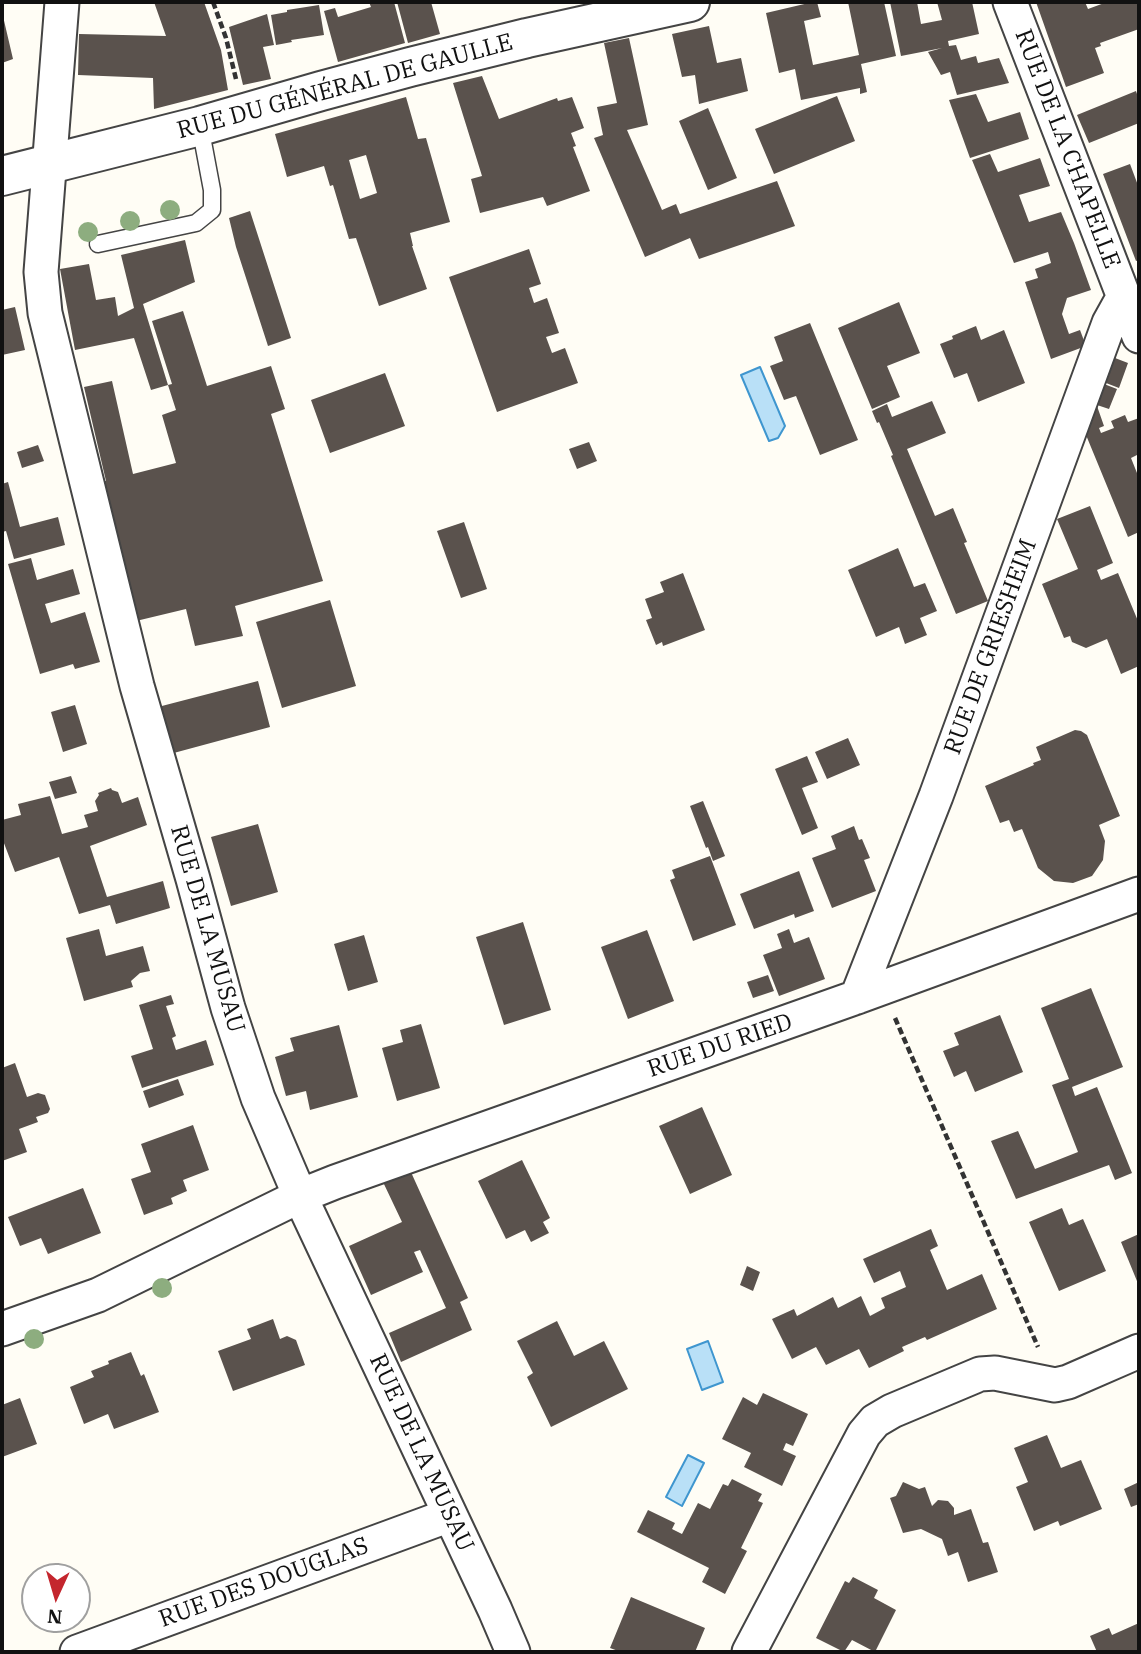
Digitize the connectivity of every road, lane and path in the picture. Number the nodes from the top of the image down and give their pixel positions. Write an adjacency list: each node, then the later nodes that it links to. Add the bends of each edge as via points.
1 (62, 2): 7 (street, RUE DE LA MUSAU)
2 (213, 2): 5 (path)
3 (690, 2): 5 (street, RUE DU GÉNÉRAL DE GAULLE, via 423,64)
4 (1010, 2): 10 (street, RUE DE LA CHAPELLE)
5 (244, 114): 6 (street, RUE DU GÉNÉRAL DE GAULLE)
6 (200, 126): 7 (street, RUE DU GÉNÉRAL DE GAULLE); 9 (lane, via 212,210 196,223)
7 (49, 164): 8 (street, RUE DU GÉNÉRAL DE GAULLE); 14 (street, RUE DE LA MUSAU, via 41,272 45,313 90,501 228,1008 258,1098)
8 (2, 176)
9 (98, 244)
10 (1125, 296): 11 (street, RUE DE LA CHAPELLE); 13 (street, RUE DE GRIESHEIM, via 1109,323 936,796)
11 (1139, 336)
12 (1139, 894): 13 (street, RUE DU RIED)
13 (870, 993): 14 (street, RUE DU RIED); 17 (path)
14 (300, 1196): 15 (street, RUE DU RIED, via 98,1295); 18 (street, RUE DE LA MUSAU)
15 (2, 1329)
16 (1139, 1350): 17 (street)
17 (1055, 1385): 21 (street, via 980,1374 875,1421)
18 (450, 1515): 19 (street, RUE DES DOUGLAS); 20 (street, RUE DE LA MUSAU)
19 (77, 1652)
20 (513, 1652)
21 (749, 1652)

